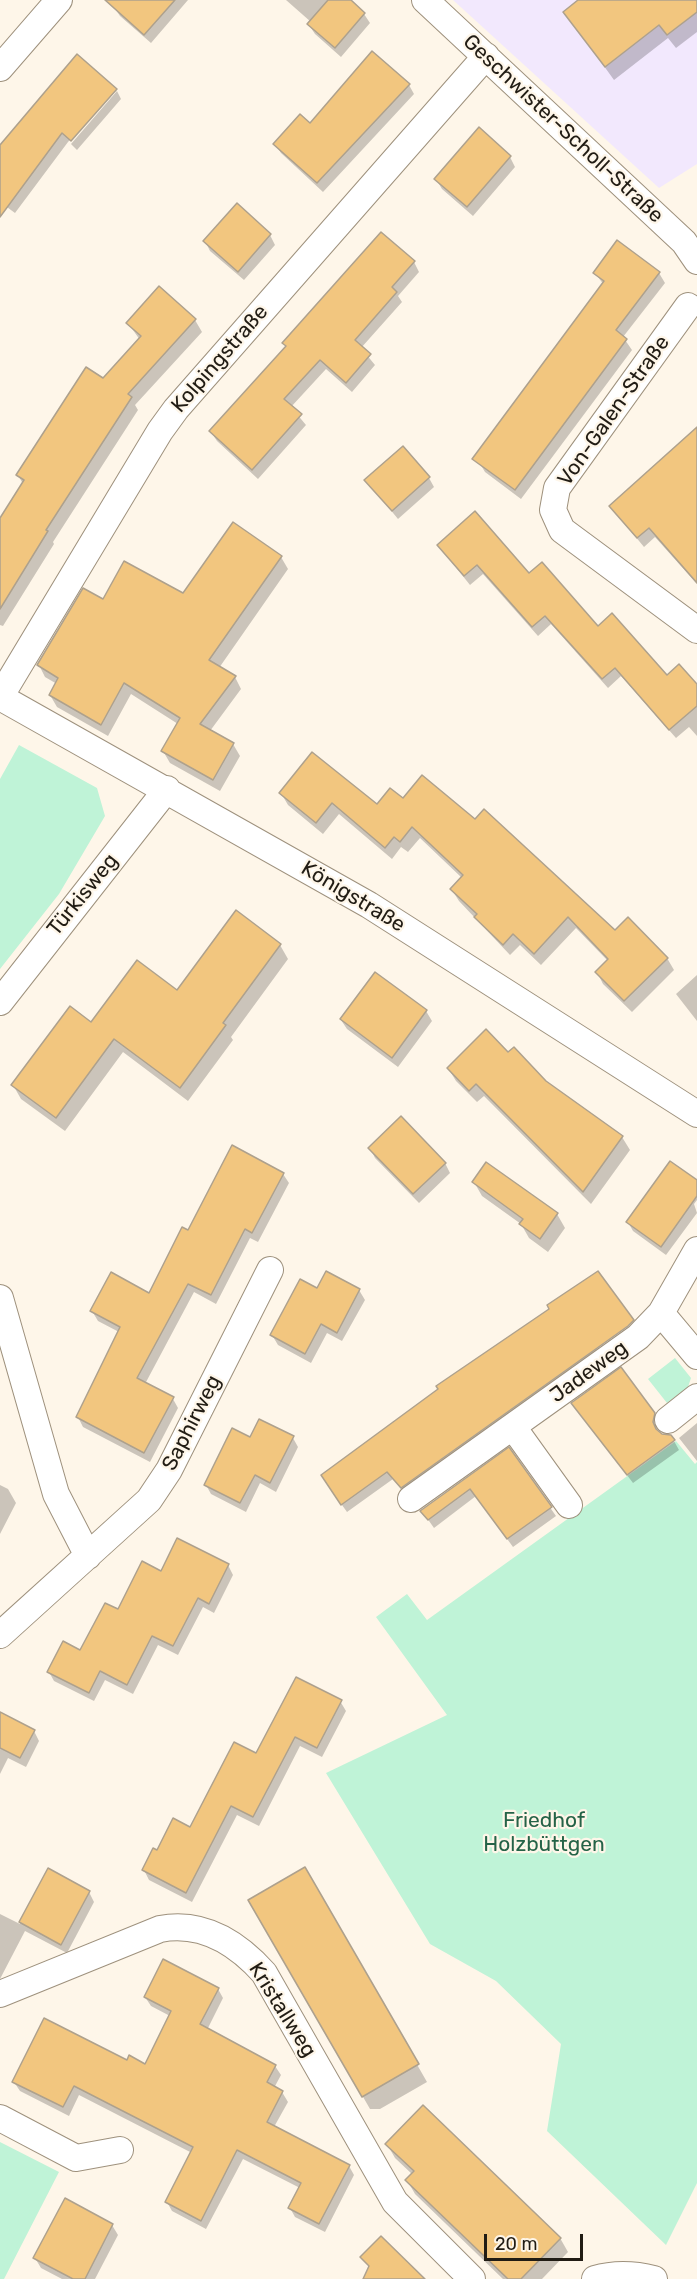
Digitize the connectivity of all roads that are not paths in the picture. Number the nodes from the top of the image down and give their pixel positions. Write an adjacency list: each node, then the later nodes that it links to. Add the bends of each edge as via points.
1 (59, 0): 4 (street)
2 (425, 0): 3 (street, Geschwister-Scholl-Straße)
3 (486, 56): 5 (street, Geschwister-Scholl-Straße, via 684,243); 8 (street, Kolpingstraße, via 176,409)
4 (0, 68)
5 (697, 261)
6 (694, 302): 7 (street, Von-Galen-Straße, via 557,488 552,510 562,530)
7 (697, 630)
8 (0, 697): 9 (street, Königstraße)
9 (167, 789): 10 (street, Türkisweg); 11 (street, Königstraße, via 369,905)
10 (0, 1002)
11 (697, 1114)
12 (697, 1251): 15 (street, Jadeweg)
13 (270, 1270): 22 (street, Saphirweg, via 169,1470 149,1500)
14 (0, 1298): 22 (street, via 56,1494)
15 (661, 1313): 16 (street); 19 (street, Jadeweg, via 638,1337)
16 (697, 1356)
17 (697, 1397): 18 (street)
18 (668, 1420)
19 (513, 1427): 20 (street, Jadeweg); 21 (street)
20 (411, 1499)
21 (569, 1505)
22 (88, 1556): 23 (street, Saphirweg)
23 (0, 1635)
24 (0, 1994): 27 (street, Kristallweg, via 160,1929 195,1929 235,1946 264,1973 395,2202)
25 (0, 2118): 26 (street, via 76,2158)
26 (120, 2150)
27 (472, 2279)
28 (595, 2279): 29 (street, via 631,2275)
29 (654, 2279)

